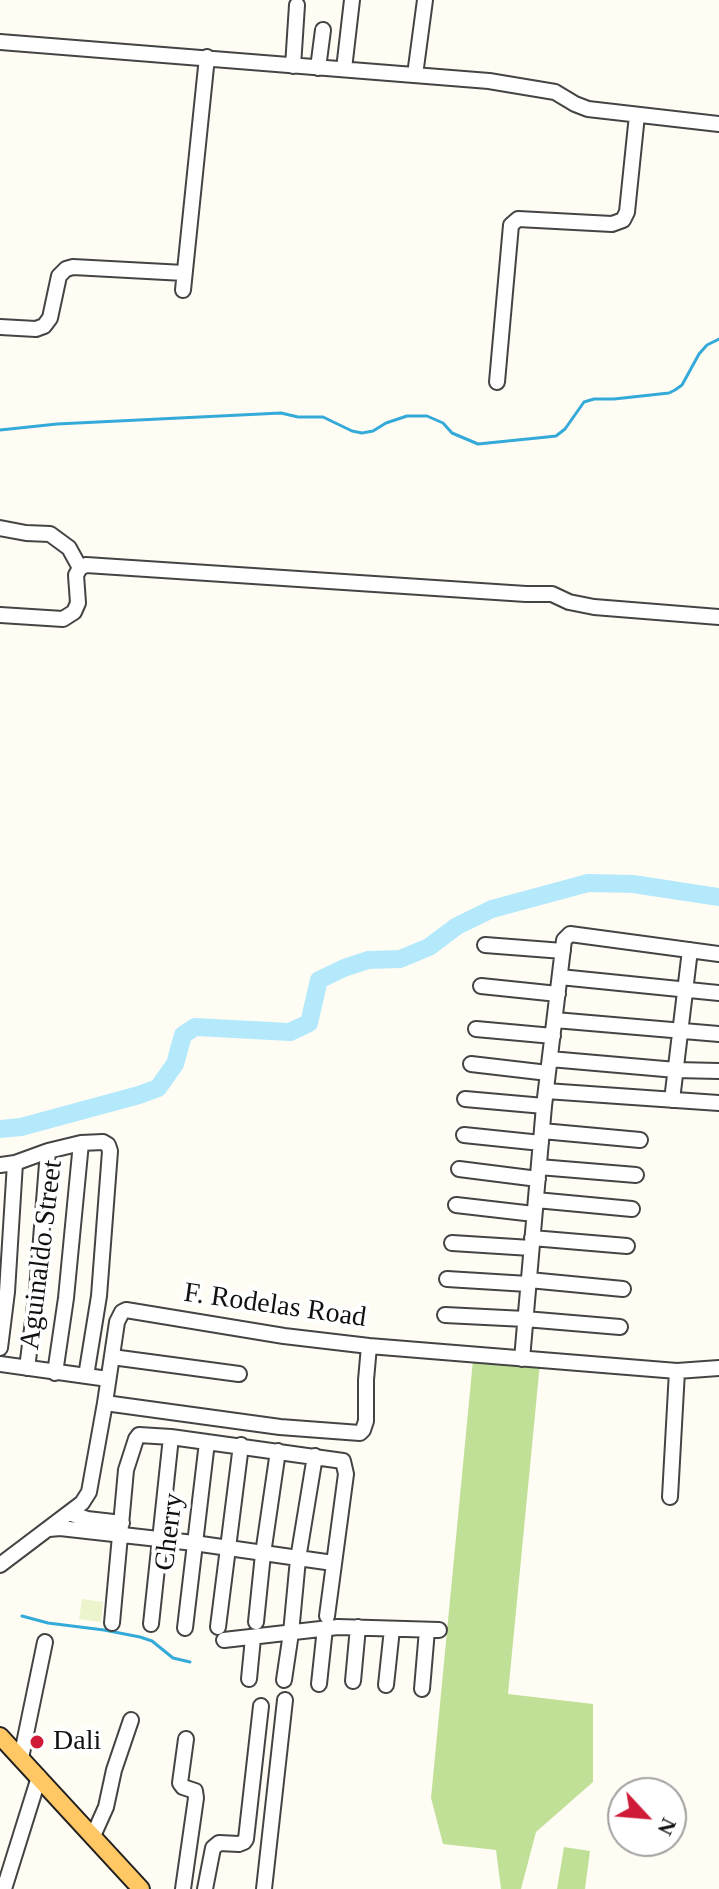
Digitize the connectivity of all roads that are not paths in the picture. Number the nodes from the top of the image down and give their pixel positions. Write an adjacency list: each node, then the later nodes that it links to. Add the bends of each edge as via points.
1 (352, 0): 9 (street)
2 (425, 0): 10 (street)
3 (297, 5): 7 (street)
4 (323, 30): 8 (street)
5 (0, 42): 6 (street)
6 (207, 57): 7 (street); 13 (street)
7 (293, 66): 8 (street)
8 (318, 68): 9 (street)
9 (344, 69): 10 (street)
10 (415, 75): 11 (street, via 555,92 588,109)
11 (637, 115): 12 (street); 16 (street, via 623,220 612,224 518,219 511,225)
12 (719, 122)
13 (184, 273): 14 (street); 15 (street, via 66,269 59,276 44,326)
14 (183, 290)
15 (0, 327)
16 (497, 382)
17 (0, 528): 18 (street, via 50,534 69,548)
18 (80, 568): 19 (street, via 78,603 63,619); 20 (street, via 552,594 594,607)
19 (0, 615)
20 (719, 617)
21 (485, 945): 23 (street)
22 (690, 950): 23 (street, via 570,934); 24 (street); 27 (street)
23 (563, 951): 25 (street)
24 (719, 954)
25 (560, 977): 27 (street); 29 (street)
26 (481, 986): 29 (street)
27 (685, 990): 28 (street); 32 (street)
28 (719, 993)
29 (558, 994): 30 (street)
30 (555, 1020): 32 (street); 34 (street)
31 (476, 1029): 34 (street)
32 (680, 1031): 33 (street); 37 (street)
33 (719, 1034)
34 (553, 1036): 36 (street)
35 (471, 1064): 36 (street)
36 (549, 1066): 37 (street); 39 (street)
37 (676, 1070): 38 (street); 41 (street)
38 (719, 1071)
39 (545, 1098): 40 (street); 41 (street); 44 (street)
40 (465, 1099)
41 (672, 1100): 42 (street)
42 (719, 1103)
43 (464, 1135): 44 (street)
44 (541, 1137): 45 (street); 50 (street)
45 (640, 1140)
46 (81, 1143): 47 (street); 72 (street, Aguinaldo Street); 74 (street, via 103,1142 110,1151 99,1296)
47 (48, 1151): 48 (street); 69 (street)
48 (7, 1164): 65 (street, via 7,1292)
49 (459, 1169): 50 (street)
50 (538, 1173): 51 (street); 53 (street)
51 (636, 1175)
52 (456, 1205): 53 (street)
53 (535, 1207): 54 (street); 56 (street)
54 (632, 1209)
55 (452, 1243): 56 (street)
56 (532, 1243): 57 (street); 59 (street)
57 (627, 1246)
58 (447, 1279): 59 (street)
59 (528, 1282): 60 (street); 62 (street)
60 (623, 1289)
61 (445, 1315): 62 (street)
62 (525, 1319): 63 (street); 67 (street)
63 (620, 1327)
64 (369, 1346): 66 (street, F. Rodelas Road, via 126,1310 117,1322); 67 (street, F. Rodelas Road); 76 (street, via 366,1421 360,1433)
65 (0, 1348)
66 (112, 1357): 73 (street); 75 (street, F. Rodelas Road)
67 (522, 1359): 71 (street, F. Rodelas Road)
68 (0, 1364): 69 (street)
69 (27, 1368): 72 (street)
70 (719, 1368): 71 (street, F. Rodelas Road)
71 (677, 1371): 82 (street)
72 (55, 1373): 74 (street)
73 (239, 1374)
74 (86, 1376): 75 (street)
75 (108, 1379): 76 (street, F. Rodelas Road)
76 (105, 1403): 83 (street, F. Rodelas Road, via 89,1492)
77 (171, 1437): 78 (street); 85 (street, via 136,1439 126,1470); 86 (street)
78 (207, 1442): 79 (street); 87 (street, Cherry)
79 (241, 1445): 80 (street); 88 (street)
80 (278, 1451): 81 (street); 89 (street)
81 (315, 1456): 90 (street); 91 (street, via 345,1464)
82 (670, 1497)
83 (69, 1513): 84 (street, F. Rodelas Road); 85 (street)
84 (49, 1529): 85 (street); 92 (street, F. Rodelas Road)
85 (122, 1529): 86 (street); 95 (street)
86 (160, 1539): 87 (street); 96 (street)
87 (194, 1543): 88 (street); 98 (street, Cherry)
88 (229, 1548): 89 (street); 101 (street, via 221,1634)
89 (263, 1554): 90 (street); 93 (street)
90 (298, 1559): 91 (street); 100 (street)
91 (333, 1563): 94 (street)
92 (0, 1565)
93 (256, 1622)
94 (326, 1622): 97 (street); 100 (street); 106 (street)
95 (112, 1623)
96 (151, 1624)
97 (358, 1627): 99 (street); 105 (street)
98 (185, 1628)
99 (392, 1629): 107 (street); 108 (street, via 433,1630)
100 (291, 1633): 101 (street); 104 (street)
101 (253, 1638): 103 (street)
102 (45, 1642): 114 (street)
103 (249, 1679)
104 (284, 1680)
105 (353, 1681)
106 (319, 1684)
107 (386, 1685)
108 (422, 1689)
109 (285, 1700): 121 (street)
110 (261, 1706): 120 (street, via 246,1839 213,1848)
111 (131, 1720): 116 (street)
112 (0, 1736): 114 (main road)
113 (186, 1739): 119 (street, via 180,1783 195,1791 196,1798)
114 (21, 1758): 115 (main road)
115 (39, 1777): 116 (main road); 117 (street)
116 (93, 1836): 118 (main road)
117 (4, 1889)
118 (141, 1889)
119 (183, 1889)
120 (205, 1889)
121 (264, 1889)

